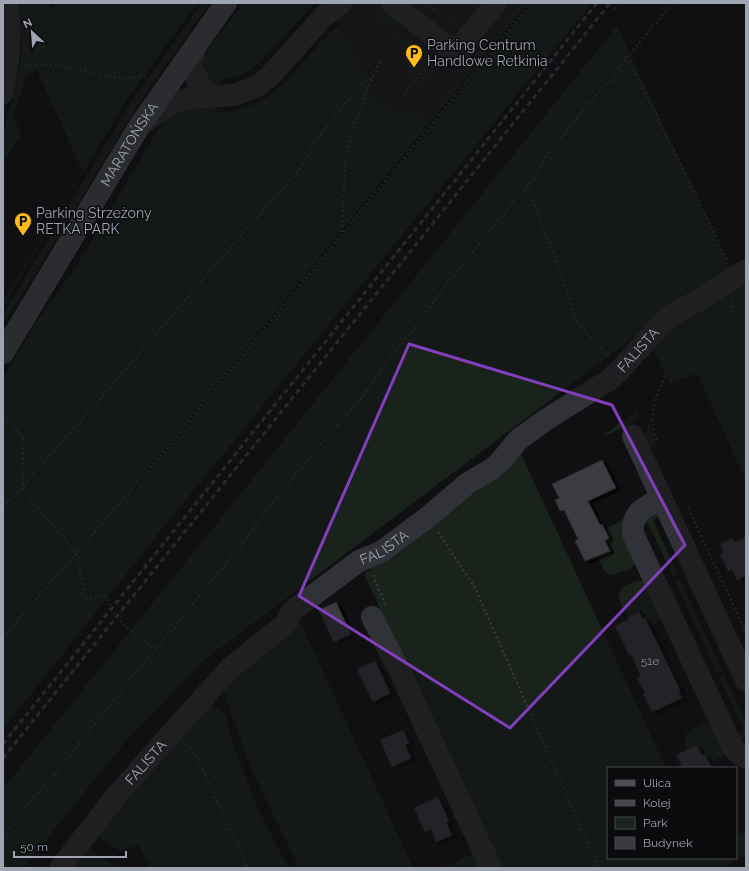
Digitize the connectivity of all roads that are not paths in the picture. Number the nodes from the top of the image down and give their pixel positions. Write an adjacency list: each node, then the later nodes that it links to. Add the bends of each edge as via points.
1 (8, 3): 7 (street, via 10,36)
2 (226, 3): 6 (main road, MARATOŃSKA)
3 (341, 3): 8 (street, via 323,17 258,86 234,95)
4 (392, 3): 5 (street, via 449,47 461,45)
5 (496, 3)
6 (196, 45): 8 (street, via 191,66 199,83); 9 (main road, MARATOŃSKA)
7 (5, 83)
8 (210, 96): 9 (street, via 172,103)
9 (140, 125): 11 (main road, MARATOŃSKA)
10 (740, 274): 18 (street, FALISTA, via 663,322 609,380 544,421 518,440 496,466 468,483 381,552 359,561 292,611 285,624 230,668 165,740 117,795)
11 (11, 334): 12 (main road, MARATOŃSKA)
12 (3, 353)
13 (633, 436): 14 (street)
14 (662, 498): 16 (street); 17 (street, via 636,514 633,534 733,748)
15 (376, 625): 19 (street)
16 (746, 681)
17 (746, 758)
18 (60, 868)
19 (491, 868)

